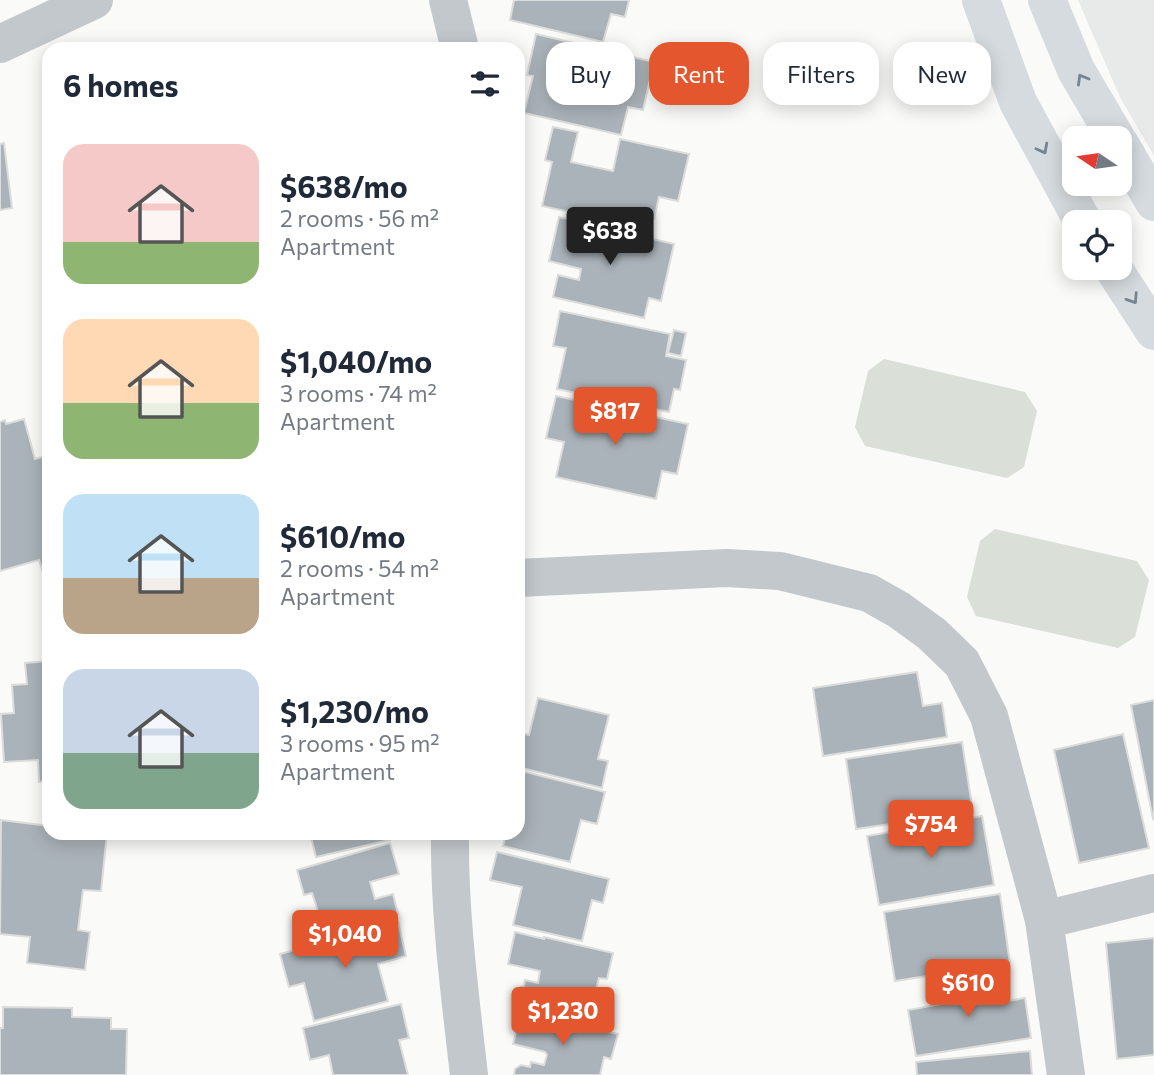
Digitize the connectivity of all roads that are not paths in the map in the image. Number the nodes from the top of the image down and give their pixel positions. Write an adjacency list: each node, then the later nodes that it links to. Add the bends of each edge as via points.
1 (94, 0): 6 (street)
2 (448, 0): 5 (street)
3 (981, 0): 10 (main road, one-way to 10, via 1018,102)
4 (1047, 0): 7 (main road, one-way to 4, via 1076,69)
5 (458, 42)
6 (0, 44)
7 (1109, 126)
8 (1132, 164): 9 (main road)
9 (1154, 202)
10 (1076, 210)
11 (1121, 280): 12 (main road, one-way to 12)
12 (1154, 331)
13 (525, 578): 16 (street, via 726,568 780,571 869,593 900,610 962,663 989,716)
14 (450, 840): 17 (street, via 449,880)
15 (1154, 893): 16 (street)
16 (1044, 920): 18 (street)
17 (469, 1075)
18 (1066, 1075)

